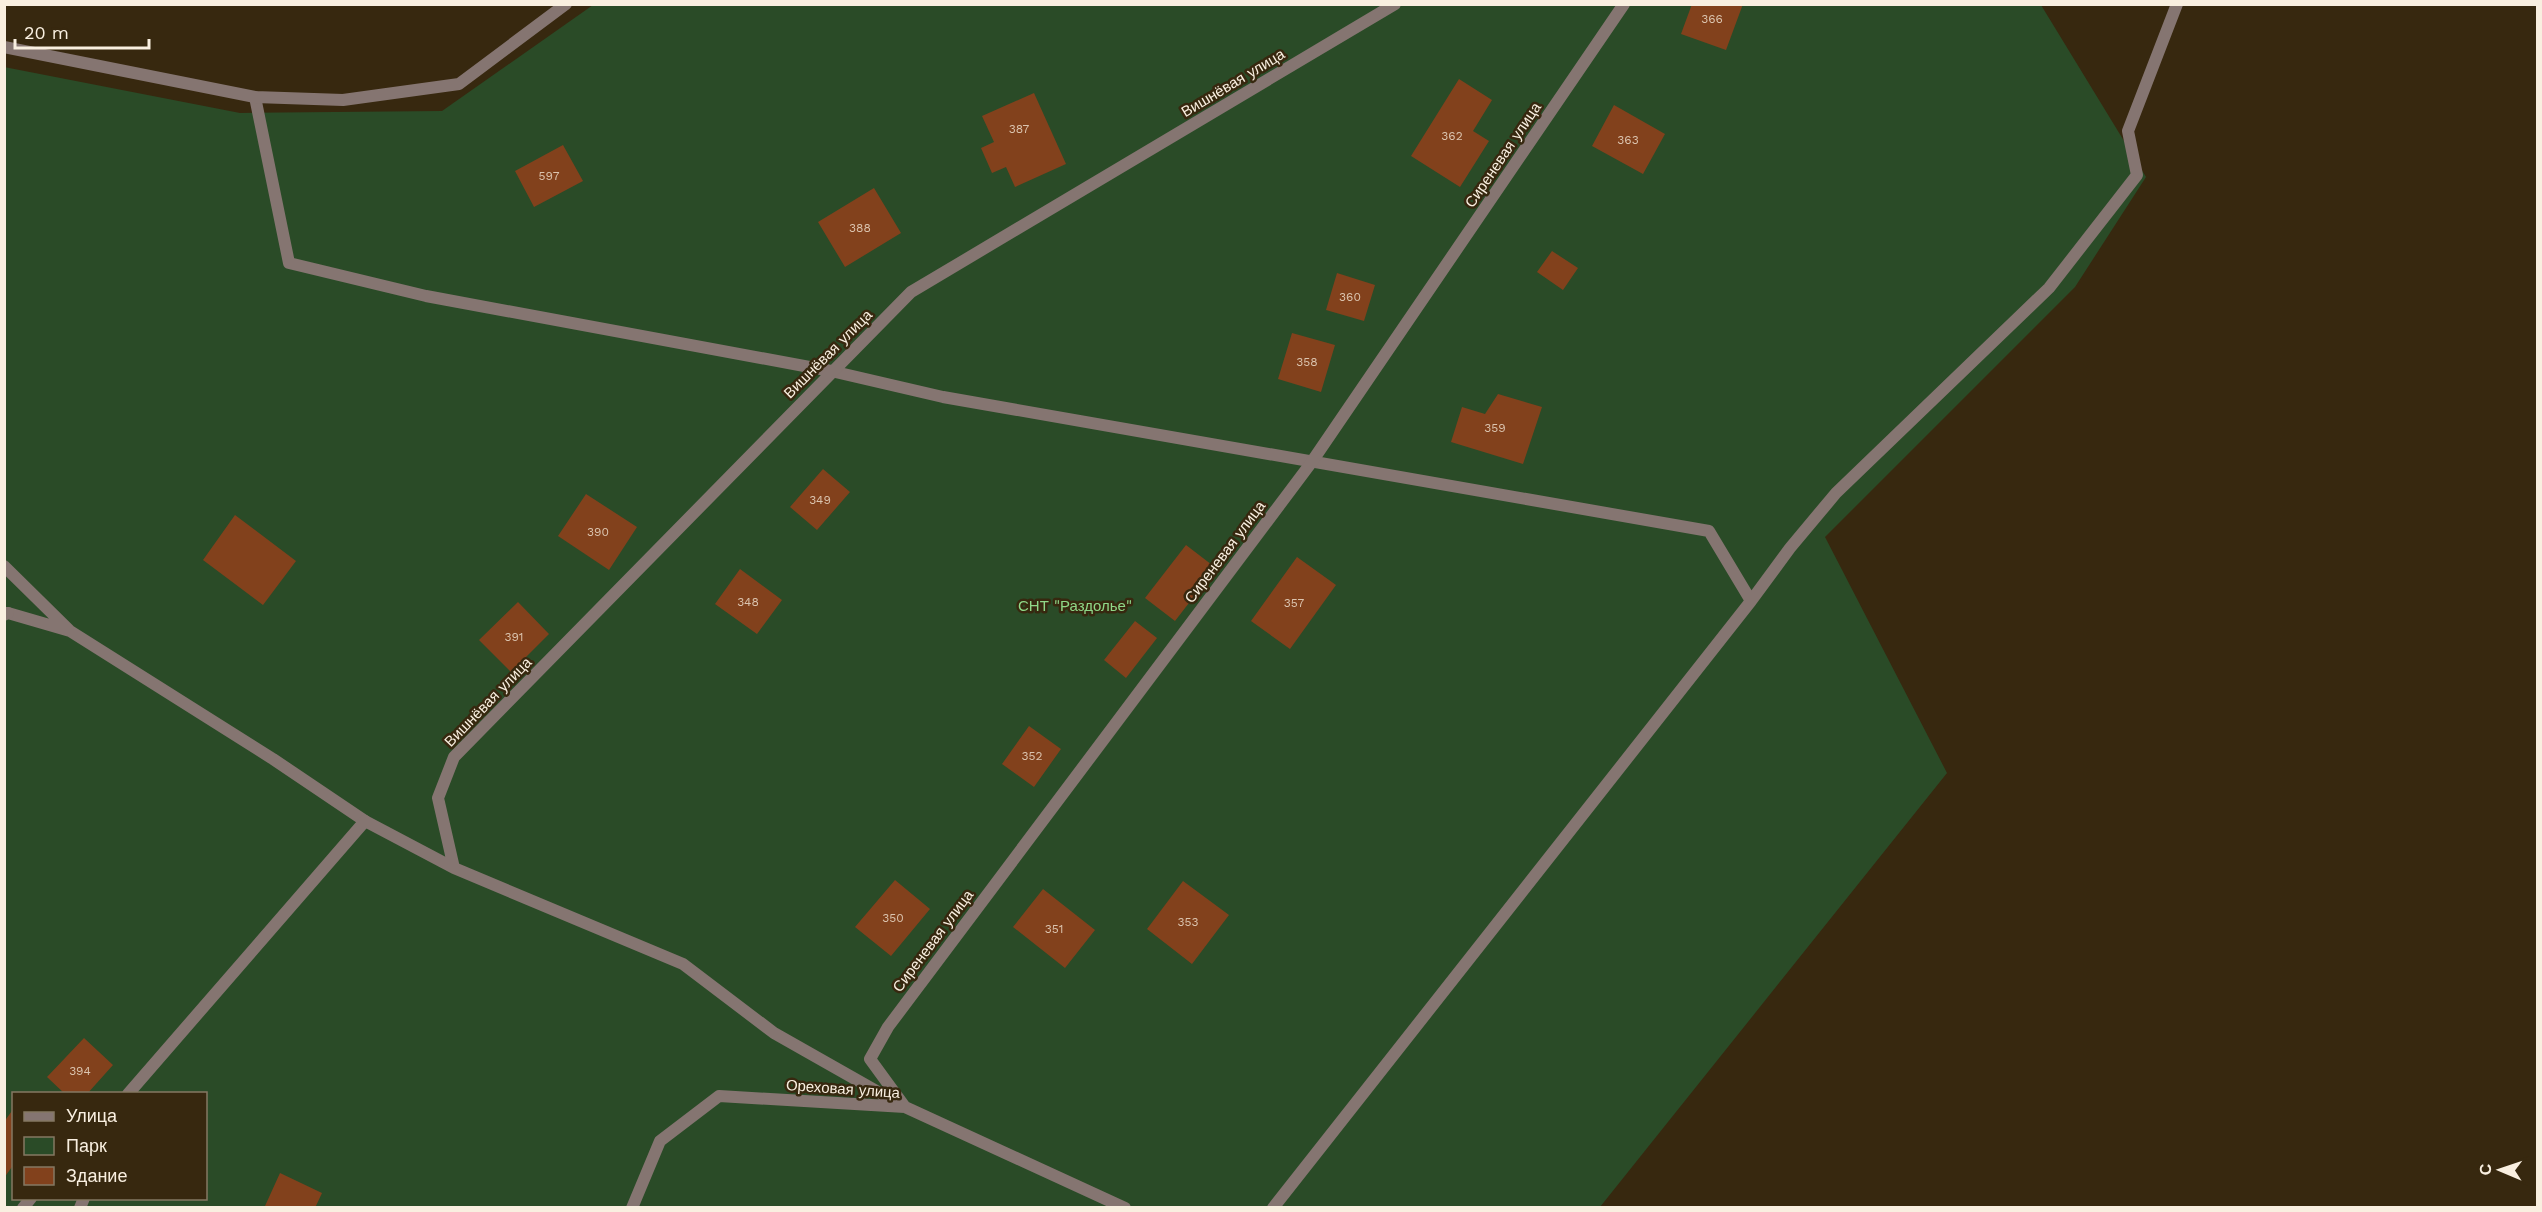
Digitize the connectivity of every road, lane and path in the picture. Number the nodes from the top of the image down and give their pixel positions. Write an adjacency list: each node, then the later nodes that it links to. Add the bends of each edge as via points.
1 (566, 4): 6 (street, via 459,84 343,100)
2 (1395, 4): 7 (street, Вишнёвая улица, via 911,292)
3 (1624, 4): 8 (street, Сиреневая улица)
4 (2177, 4): 10 (street, via 2128,131 2137,175 2049,288 1836,493)
5 (4, 47): 6 (street)
6 (255, 97): 7 (street, via 289,263 426,296)
7 (831, 371): 8 (street, via 943,397); 14 (street, Вишнёвая улица, via 454,757 438,798)
8 (1311, 463): 10 (street, via 1709,531); 16 (street, Сиреневая улица, via 888,1027 870,1059)
9 (4, 566): 12 (street)
10 (1751, 601): 19 (street)
11 (6, 614): 12 (street)
12 (70, 631): 13 (street)
13 (365, 821): 14 (street); 15 (street)
14 (454, 868): 16 (street, via 683,964 774,1033)
15 (130, 1092)
16 (905, 1107): 17 (street, Ореховая улица, via 719,1096 660,1141); 18 (street, Ореховая улица)
17 (632, 1208)
18 (1125, 1208)
19 (1273, 1208)

